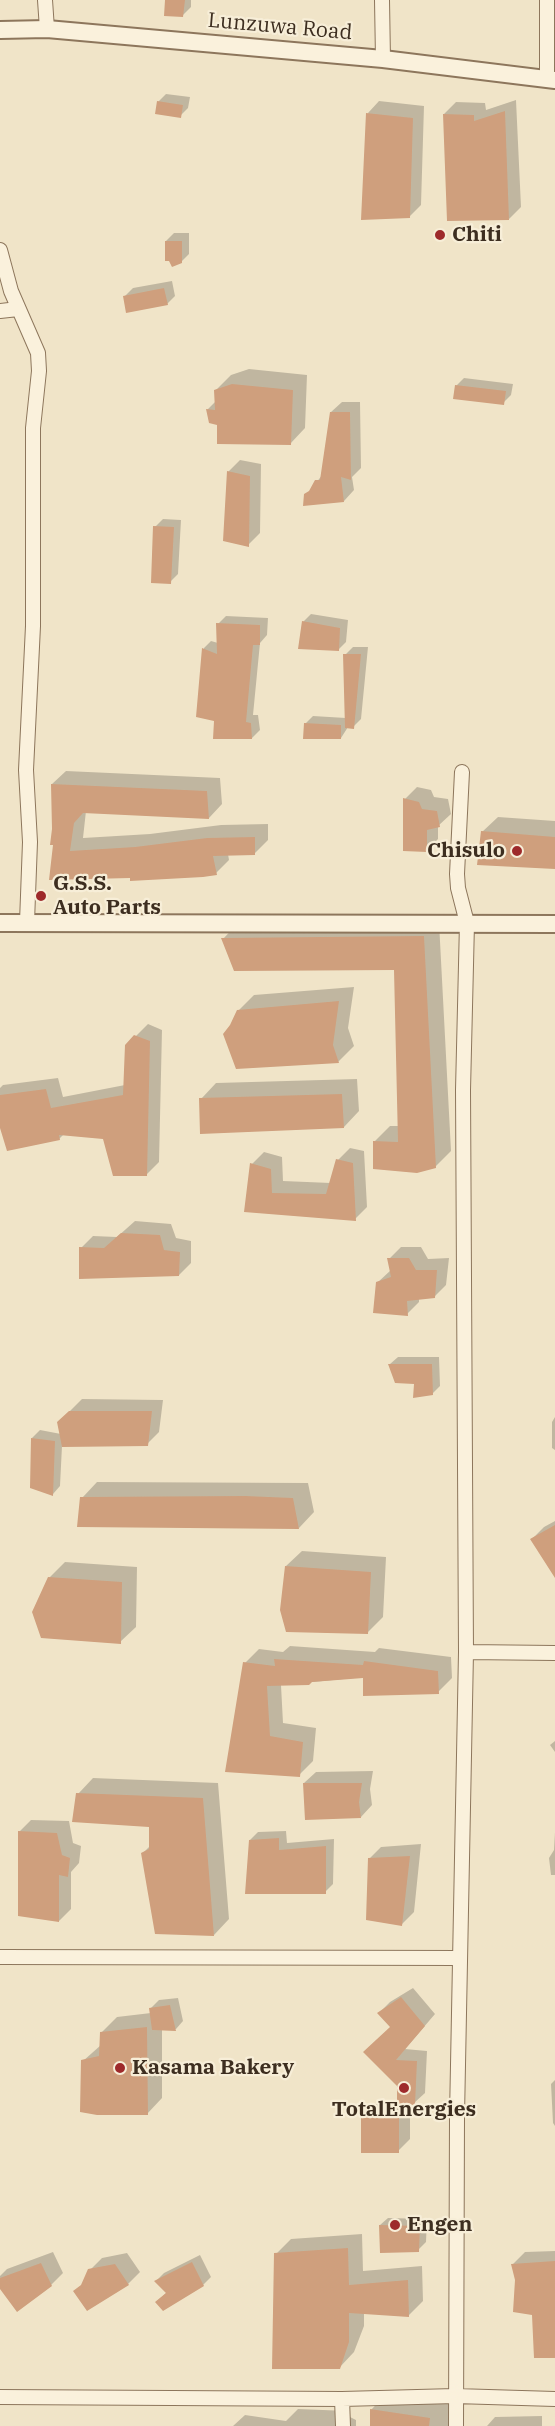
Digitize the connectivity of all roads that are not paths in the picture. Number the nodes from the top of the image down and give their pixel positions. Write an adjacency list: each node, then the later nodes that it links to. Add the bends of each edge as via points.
1 (45, 0): 4 (street)
2 (382, 0): 6 (street)
3 (547, 0): 7 (street)
4 (47, 29): 5 (street, Lunzuwa Road); 6 (street, Lunzuwa Road)
5 (0, 30)
6 (383, 59): 7 (street, Lunzuwa Road)
7 (551, 80)
8 (0, 250): 9 (street)
9 (18, 309): 10 (street); 12 (street, via 38,352 39,371 33,428)
10 (0, 311)
11 (462, 772): 14 (street, via 458,881)
12 (27, 922): 13 (street); 14 (street)
13 (0, 923)
14 (467, 923): 15 (street); 16 (street, via 463,1090)
15 (555, 924)
16 (466, 1652): 17 (street); 19 (street)
17 (555, 1653)
18 (0, 1957): 19 (street)
19 (460, 1958): 20 (street)
20 (455, 2396): 22 (street); 23 (street); 25 (street)
21 (0, 2397): 22 (street)
22 (342, 2399): 24 (street)
23 (555, 2399)
24 (343, 2426)
25 (456, 2426)

